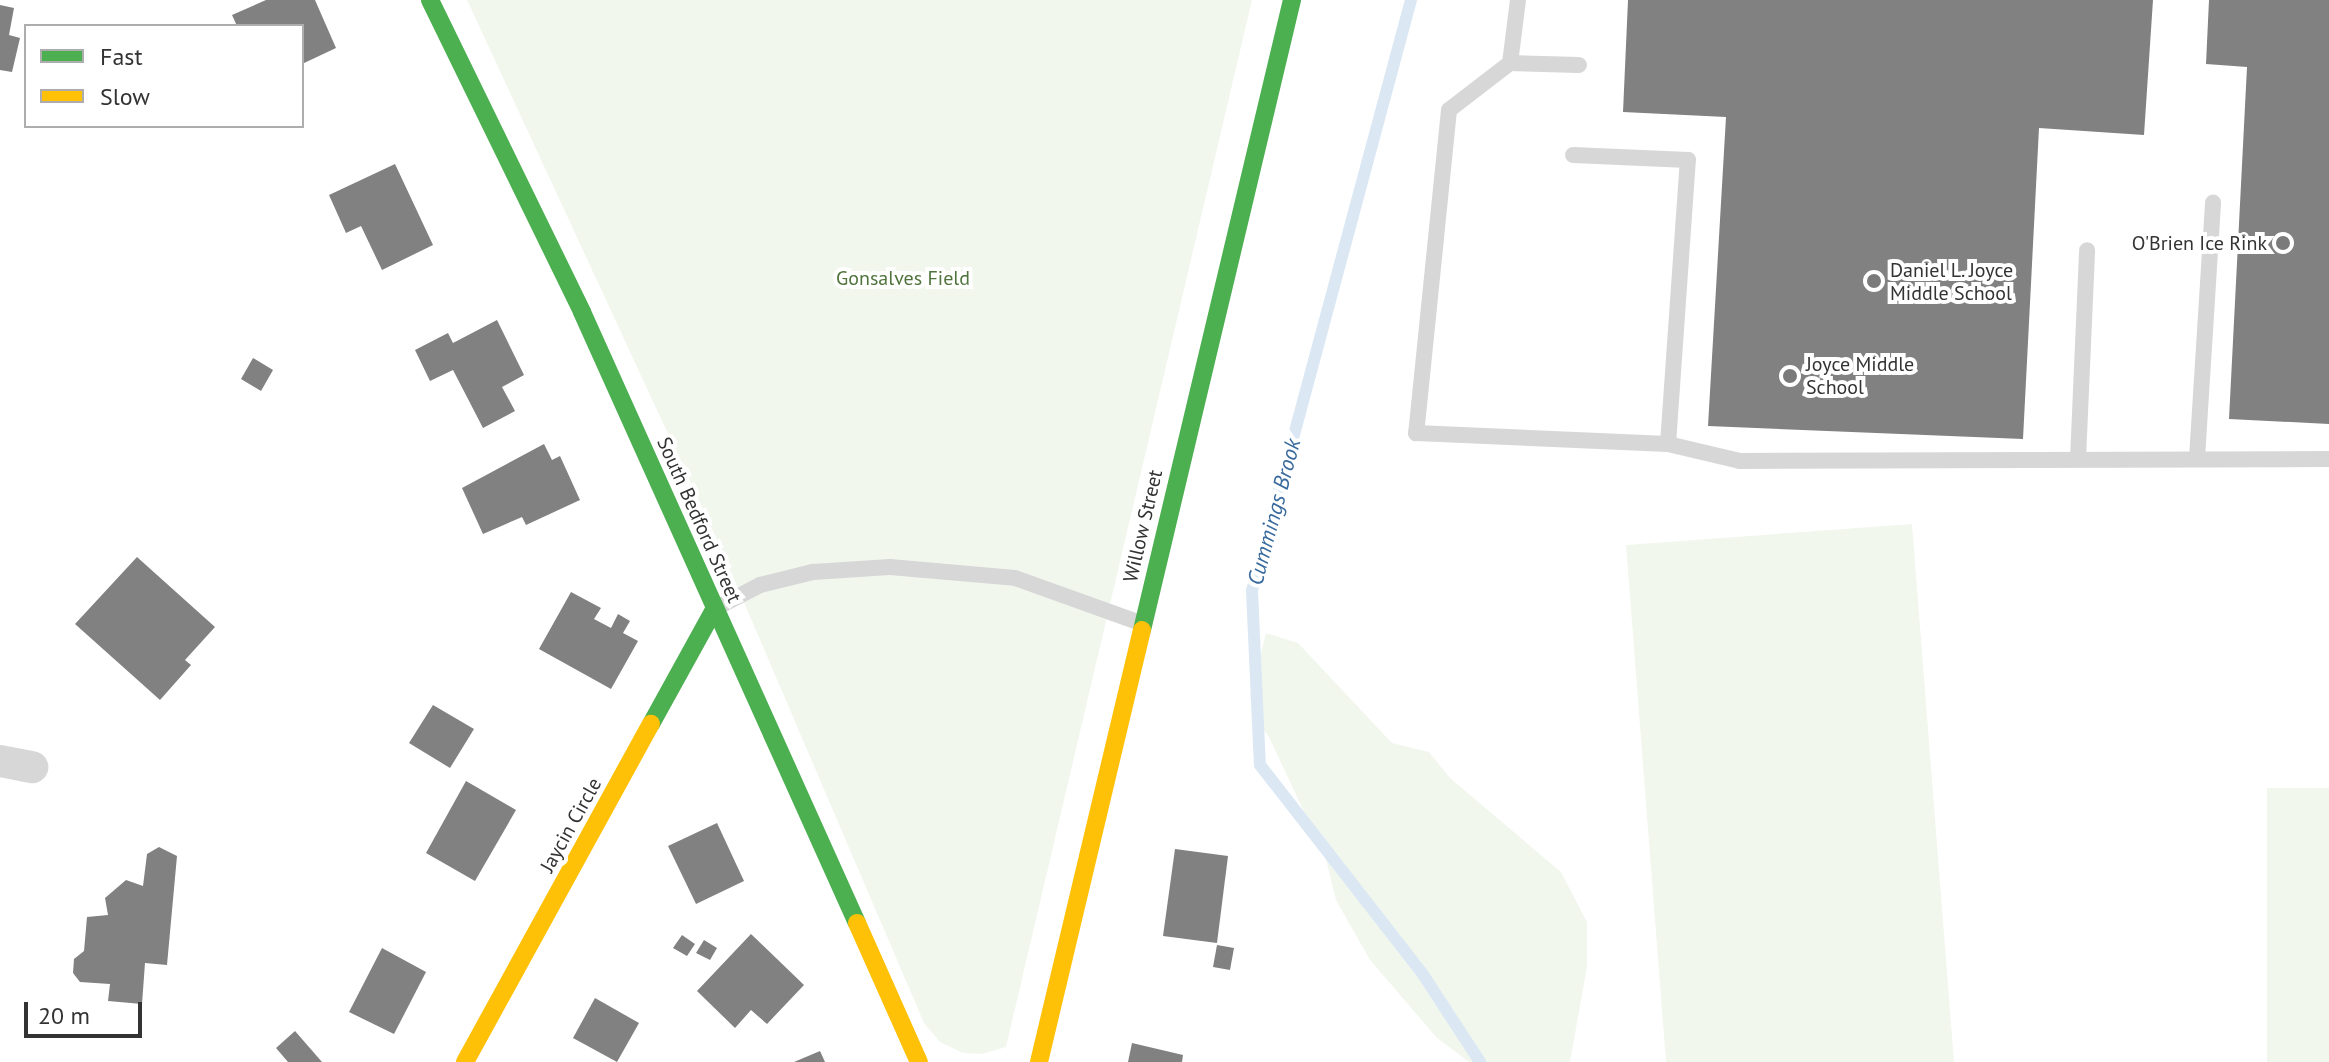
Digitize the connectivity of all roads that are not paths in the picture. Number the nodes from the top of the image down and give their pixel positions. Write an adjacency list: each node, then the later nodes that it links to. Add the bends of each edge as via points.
1 (430, 0): 13 (street, South Bedford Street, via 582,312)
2 (1292, 0): 14 (street, Willow Street)
3 (1518, 0): 4 (lane)
4 (1510, 63): 5 (lane); 9 (lane, via 1449,110 1416,433)
5 (1579, 65)
6 (1573, 155): 9 (lane, via 1688,160)
7 (2213, 202): 10 (lane)
8 (2087, 250): 11 (lane)
9 (1668, 444): 11 (lane, via 1740,461)
10 (2197, 458): 11 (lane); 12 (lane)
11 (2078, 459)
12 (2329, 459)
13 (715, 608): 14 (lane, via 787,578 890,567 1015,578); 17 (street, Jaycin Circle); 18 (street, South Bedford Street)
14 (1143, 624): 19 (street, Willow Street)
15 (0, 761): 16 (street)
16 (32, 767)
17 (465, 1062)
18 (919, 1062)
19 (1039, 1062)

